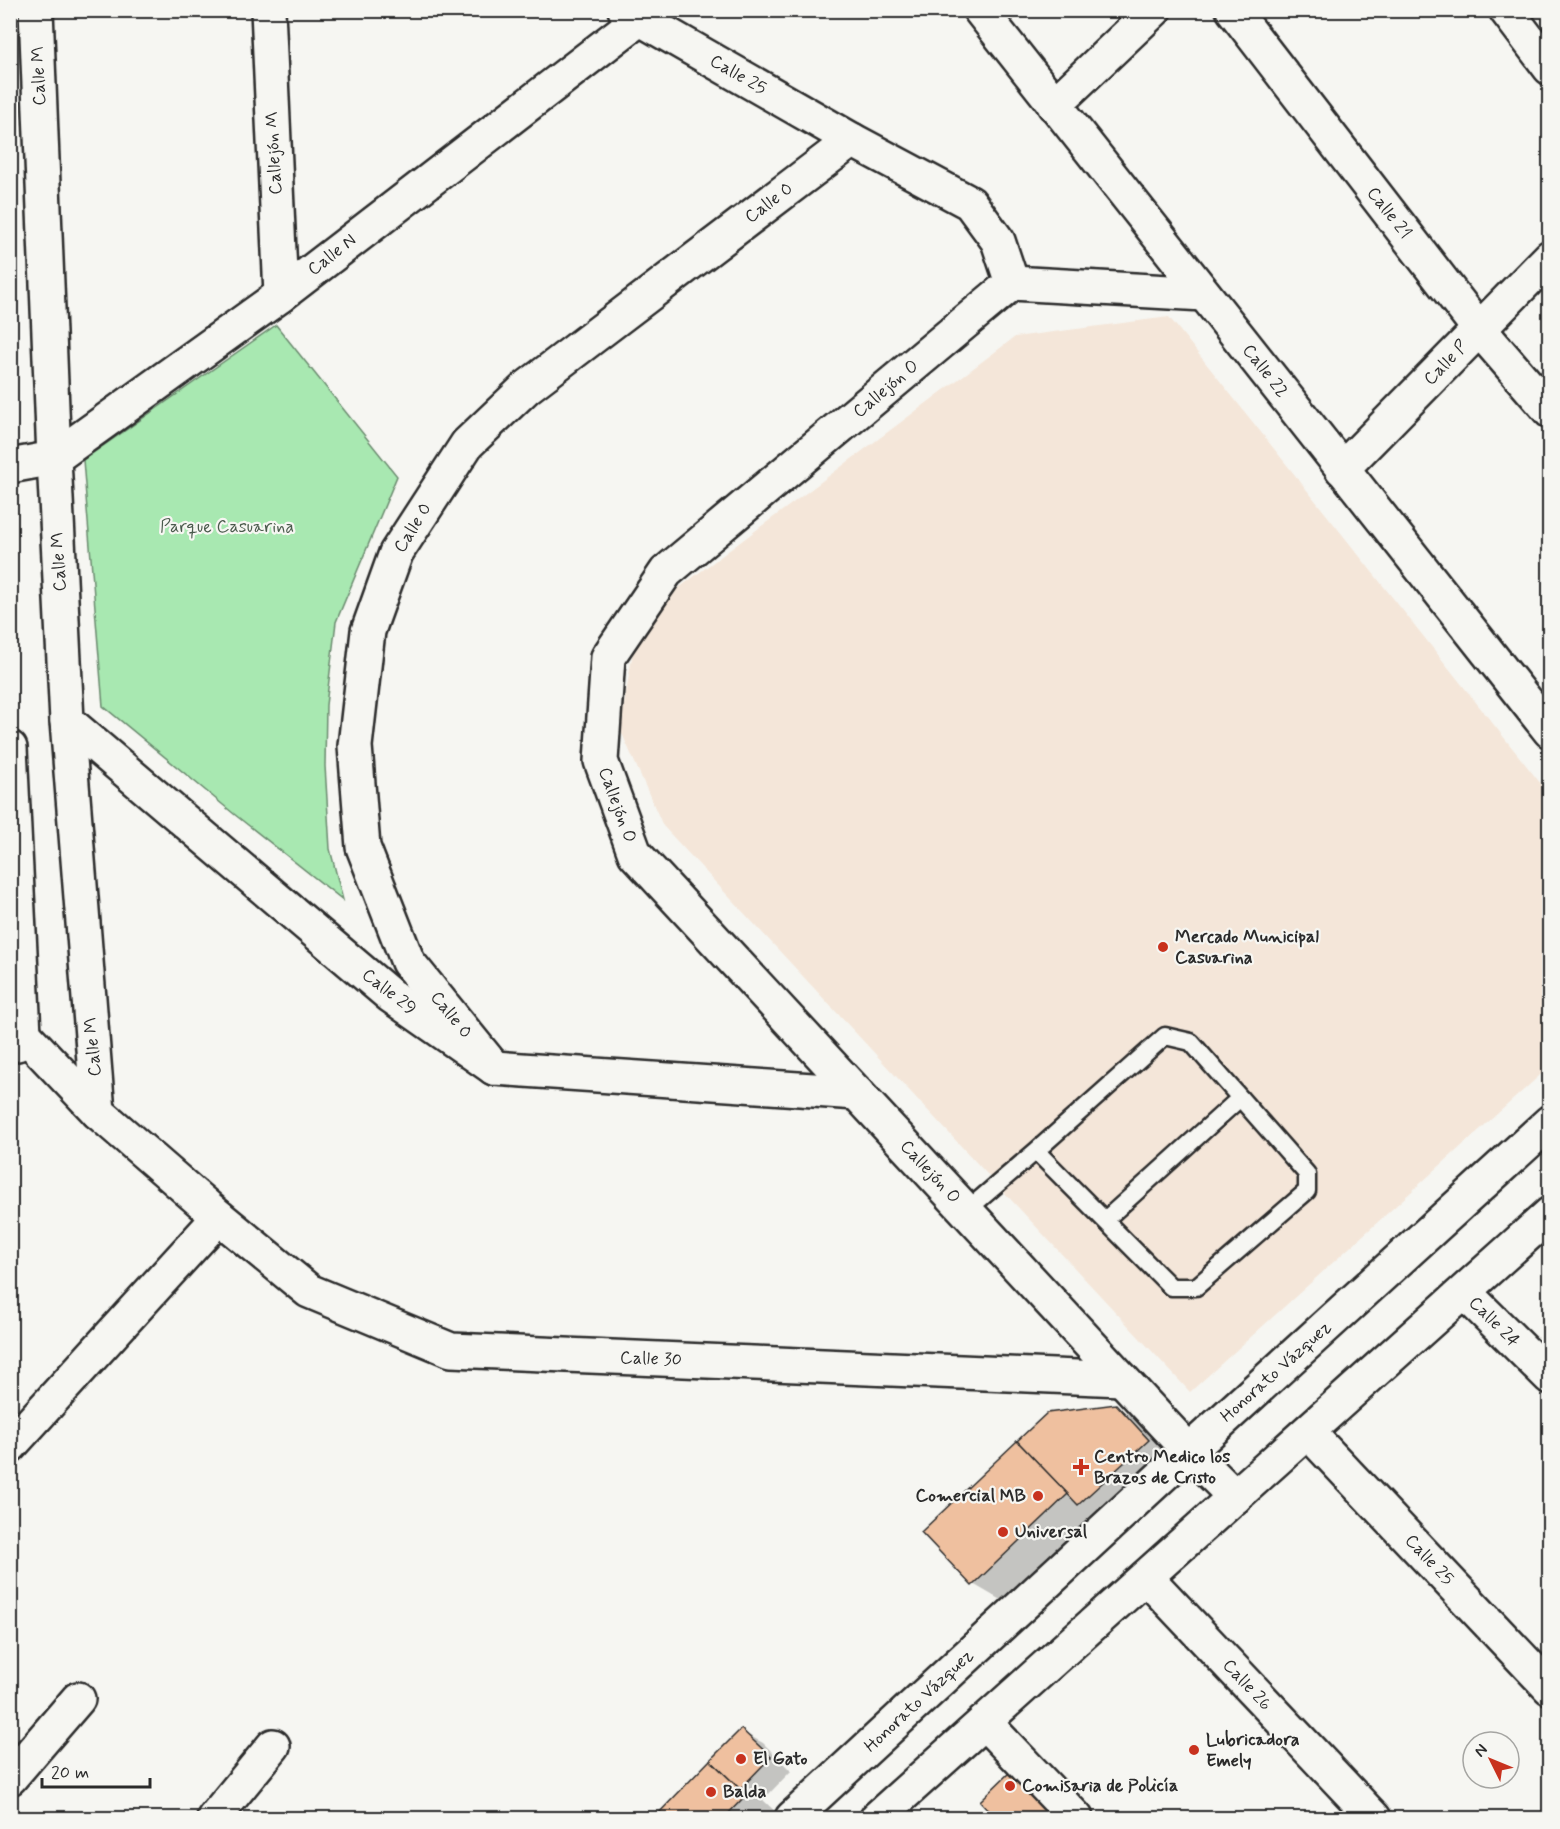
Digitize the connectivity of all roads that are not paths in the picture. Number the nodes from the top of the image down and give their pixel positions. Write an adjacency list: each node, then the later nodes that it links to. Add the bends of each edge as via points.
1 (36, 10): 17 (street, Calle M)
2 (268, 10): 14 (street, Callejón M)
3 (980, 10): 9 (street, Calle 22)
4 (1154, 10): 9 (street)
5 (1233, 10): 15 (street, Calle 21)
6 (1506, 10): 8 (street)
7 (632, 15): 10 (street, Calle 25); 14 (street, Calle N)
8 (1550, 68)
9 (1054, 105): 13 (street, Calle 22)
10 (852, 140): 12 (street, via 970,203 998,241); 24 (street, Calle O, via 526,388 467,444 396,553 368,631 355,746 363,847 408,962)
11 (1550, 257): 15 (street, Calle P)
12 (1012, 283): 13 (street); 25 (street, Callejón O, via 666,572 608,657 601,762 635,854)
13 (1204, 294): 19 (street, Calle 22)
14 (280, 295): 17 (street, Calle N)
15 (1479, 329): 16 (street, Calle 21); 19 (street, Calle P)
16 (1550, 411)
17 (54, 458): 18 (street, Calle N); 20 (street, Calle M)
18 (10, 466)
19 (1342, 469): 21 (street, Calle 22)
20 (67, 721): 24 (street, Calle 29, via 391,996); 27 (street, Calle M)
21 (1550, 731)
22 (10, 748): 23 (street)
23 (15, 1036): 27 (street, Calle 30)
24 (494, 1068): 25 (street)
25 (857, 1093): 30 (street, Callejón O)
26 (1240, 1098): 29 (lane, via 1191,1041 1165,1036); 33 (lane); 33 (lane, via 1307,1174 1307,1191 1196,1287 1171,1287)
27 (98, 1112): 32 (street, Calle 30)
28 (1550, 1122): 39 (street, Honorato Vázquez)
29 (1036, 1151): 30 (lane); 33 (lane)
30 (966, 1210): 36 (street, Callejón O)
31 (1550, 1214): 34 (street)
32 (219, 1216): 36 (street, Calle 30, via 309,1291 452,1350); 38 (street)
33 (1105, 1220)
34 (1464, 1292): 35 (street, Calle 24); 37 (street)
35 (1550, 1377)
36 (1122, 1379): 39 (street, Callejón O)
37 (1308, 1432): 40 (street); 42 (street, Calle 25)
38 (10, 1446)
39 (1189, 1451): 40 (street, Callejón O); 48 (street, Honorato Vázquez)
40 (1235, 1497): 41 (street)
41 (1146, 1577): 44 (street); 51 (street, Calle 26)
42 (1550, 1688)
43 (78, 1700): 46 (street)
44 (984, 1722): 49 (street); 50 (street)
45 (273, 1746): 47 (street)
46 (10, 1778)
47 (214, 1818)
48 (792, 1818)
49 (878, 1818)
50 (1076, 1818)
51 (1374, 1818)

